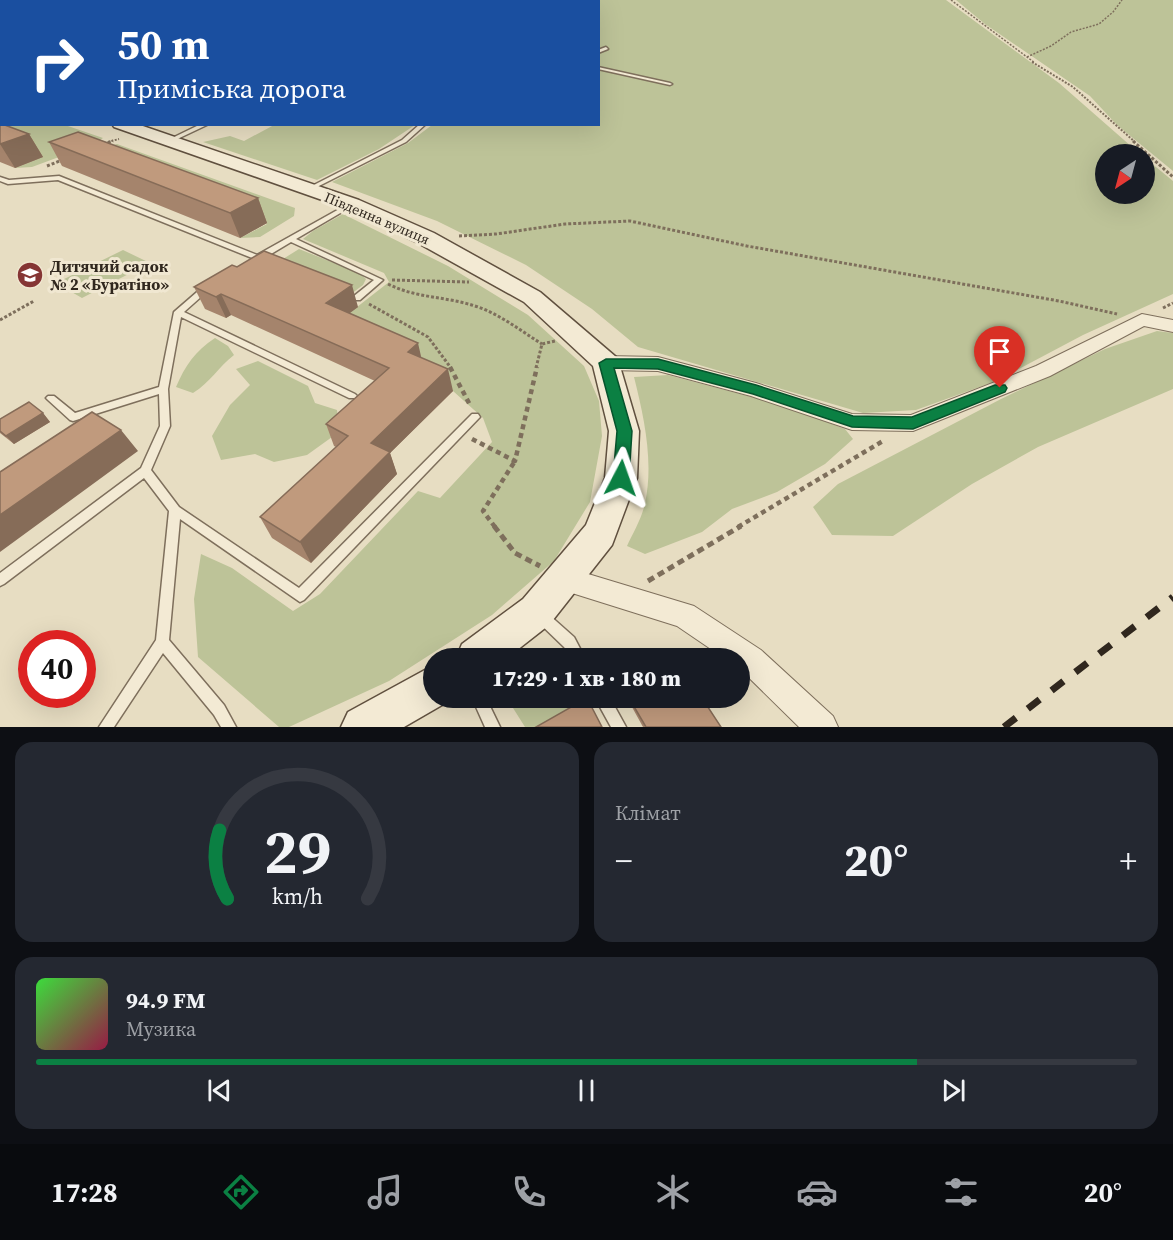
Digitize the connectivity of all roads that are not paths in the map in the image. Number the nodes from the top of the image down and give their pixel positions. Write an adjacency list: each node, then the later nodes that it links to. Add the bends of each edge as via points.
1 (606, 48): 2 (lane)
2 (600, 51)
3 (600, 68): 4 (lane)
4 (670, 84)
5 (125, 126): 8 (street, Південна вулиця)
6 (203, 126): 8 (lane)
7 (422, 126): 10 (lane, via 404,141)
8 (170, 141): 10 (street, Південна вулиця)
9 (0, 179): 12 (lane, via 8,182 59,178 252,261)
10 (309, 189): 11 (street, Південна вулиця)
11 (352, 204): 12 (lane); 17 (street, Південна вулиця, via 426,238 531,297)
12 (290, 239): 14 (lane, via 379,280)
13 (219, 281): 15 (lane)
14 (357, 298)
15 (178, 312): 18 (lane); 19 (lane)
16 (1173, 326): 17 (street, via 1142,320 1043,371 913,423 852,422 756,390 658,364)
17 (606, 363): 24 (street, via 624,431 621,478 600,534)
18 (163, 389): 20 (lane, via 73,417); 22 (lane, via 165,426)
19 (352, 396)
20 (51, 398)
21 (475, 417): 23 (lane, via 300,596)
22 (145, 471): 23 (lane); 25 (lane)
23 (175, 510): 27 (lane)
24 (565, 579): 26 (street); 38 (street, via 684,615 751,660)
25 (0, 580)
26 (536, 612): 28 (street); 29 (lane)
27 (162, 642): 34 (lane); 35 (lane)
28 (489, 648)
29 (573, 648)
30 (423, 694): 33 (street)
31 (484, 708): 36 (lane)
32 (608, 708): 37 (lane)
33 (372, 725)
34 (106, 727)
35 (229, 727)
36 (493, 727)
37 (619, 727)
38 (822, 727)

